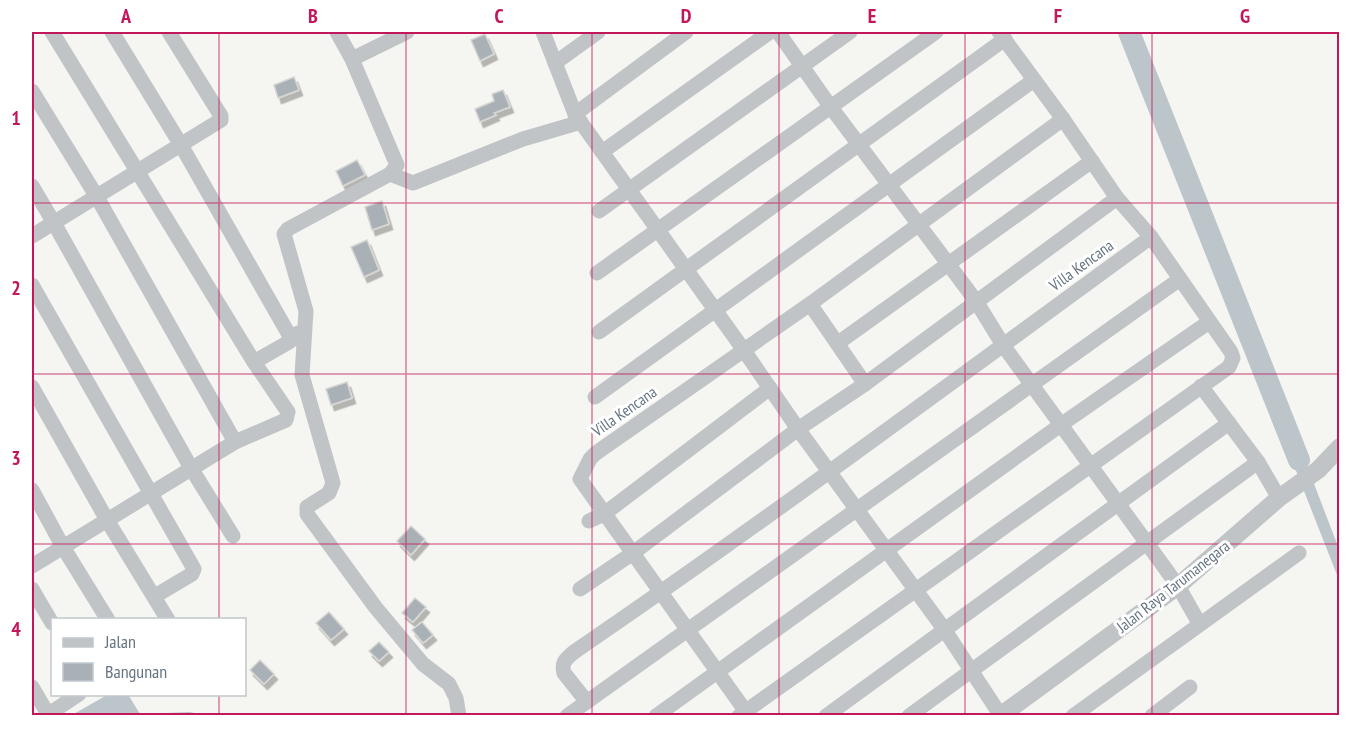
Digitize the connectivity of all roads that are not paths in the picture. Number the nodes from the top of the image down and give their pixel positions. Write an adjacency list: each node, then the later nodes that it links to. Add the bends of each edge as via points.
1 (52, 32): 26 (street)
2 (112, 32): 23 (street)
3 (169, 32): 23 (street, via 221,116 219,122)
4 (337, 32): 14 (street)
5 (407, 32): 14 (street)
6 (543, 32): 15 (street)
7 (598, 32): 15 (street)
8 (686, 32): 20 (street)
9 (770, 32): 24 (street)
10 (778, 32): 16 (street)
11 (850, 32): 16 (street)
12 (936, 32): 19 (street)
13 (1002, 35): 17 (street, Villa Kencana); 22 (street)
14 (352, 59): 27 (street, via 397,161)
15 (555, 63): 20 (street)
16 (801, 65): 19 (street); 30 (street)
17 (1034, 80): 21 (street, Villa Kencana); 28 (street, Villa Kencana)
18 (32, 91): 31 (street)
19 (830, 106): 22 (street); 36 (street)
20 (578, 118): 24 (street); 27 (street, via 414,183)
21 (1063, 119): 25 (street, Villa Kencana); 35 (street, Villa Kencana)
22 (859, 144): 28 (street); 40 (street)
23 (181, 145): 26 (street); 50 (street)
24 (602, 152): 30 (street)
25 (1092, 161): 32 (street, Villa Kencana); 39 (street)
26 (139, 171): 31 (street); 54 (street)
27 (390, 174): 48 (street, via 284,234 303,297)
28 (890, 184): 35 (street); 46 (street, Villa Kencana)
29 (32, 186): 34 (street)
30 (629, 190): 33 (street); 36 (street)
31 (97, 196): 34 (street); 64 (street)
32 (1117, 198): 38 (street, Villa Kencana); 44 (street, Villa Kencana)
33 (599, 211)
34 (54, 223): 37 (street); 68 (street)
35 (918, 224): 39 (street); 45 (street, Villa Kencana)
36 (657, 229): 40 (street); 41 (street)
37 (32, 236)
38 (1151, 237): 42 (street, Villa Kencana); 52 (street, Villa Kencana)
39 (948, 264): 44 (street); 51 (street)
40 (686, 270): 46 (street); 49 (street)
41 (597, 273)
42 (1180, 279): 47 (street, Villa Kencana); 56 (street)
43 (32, 285): 71 (street)
44 (976, 301): 52 (street); 55 (street, Villa Kencana)
45 (810, 304): 51 (street); 53 (street, Villa Kencana)
46 (714, 310): 53 (street); 60 (street, Villa Kencana)
47 (1209, 322): 57 (street, Villa Kencana, via 1233,358 1229,367); 62 (street)
48 (305, 324): 50 (street); 106 (street, via 302,375 333,483 329,492 307,507 307,514 376,608 423,664 449,684)
49 (599, 332)
50 (292, 340): 54 (street)
51 (838, 343): 55 (street)
52 (1003, 345): 56 (street); 69 (street, Villa Kencana)
53 (743, 349): 59 (street); 75 (street, Villa Kencana, via 590,459 580,479)
54 (254, 362): 64 (street, via 288,416)
55 (865, 384): 63 (street, Villa Kencana)
56 (1032, 384): 62 (street); 74 (street)
57 (1201, 386): 61 (street); 67 (street, Villa Kencana)
58 (32, 387): 76 (street)
59 (770, 388): 63 (street); 75 (street)
60 (595, 397)
61 (1229, 423): 66 (street); 73 (street)
62 (1062, 424): 67 (street); 81 (street)
63 (798, 429): 69 (street); 82 (street, Villa Kencana)
64 (235, 442): 68 (street)
65 (1338, 453): 72 (street, Jalan Raya Tarumanegara)
66 (1258, 462): 72 (street); 79 (street)
67 (1091, 464): 73 (street); 88 (street, Villa Kencana)
68 (191, 468): 71 (street); 78 (street)
69 (830, 471): 74 (street); 89 (street, Villa Kencana)
70 (32, 490): 80 (street)
71 (150, 494): 76 (street); 90 (street, via 194,572)
72 (1280, 498): 85 (street, Jalan Raya Tarumanegara)
73 (1118, 503): 79 (street); 95 (street)
74 (857, 508): 81 (street); 96 (street)
75 (604, 514): 77 (street); 82 (street, Villa Kencana)
76 (107, 520): 80 (street); 90 (street)
77 (589, 522)
78 (233, 536)
79 (1148, 543): 85 (street); 98 (street)
80 (63, 547): 84 (street); 91 (street)
81 (887, 549): 88 (street); 97 (street)
82 (633, 554): 87 (street, Villa Kencana); 89 (street, Villa Kencana)
83 (1299, 554): 94 (street)
84 (32, 566)
85 (1179, 586): 94 (street); 105 (street, Jalan Raya Tarumanegara)
86 (32, 589): 93 (street)
87 (580, 589)
88 (914, 590): 95 (street); 103 (street, Villa Kencana)
89 (660, 593): 96 (street, Villa Kencana); 102 (street, Villa Kencana, via 565,660 564,673)
90 (155, 596): 92 (street)
91 (107, 618)
92 (167, 618)
93 (51, 621)
94 (1199, 624): 111 (street)
95 (944, 629): 98 (street); 109 (street)
96 (687, 630): 97 (street, Villa Kencana); 102 (street)
97 (717, 671): 103 (street, Villa Kencana); 108 (street)
98 (973, 671): 105 (street); 110 (street)
99 (32, 687): 104 (street)
100 (1190, 687): 112 (street)
101 (75, 696): 104 (street)
102 (587, 702): 107 (street)
103 (745, 714)
104 (47, 715)
105 (1000, 715)
106 (459, 716)
107 (567, 716)
108 (656, 716)
109 (826, 716)
110 (909, 716)
111 (1073, 716)
112 (1152, 716)

